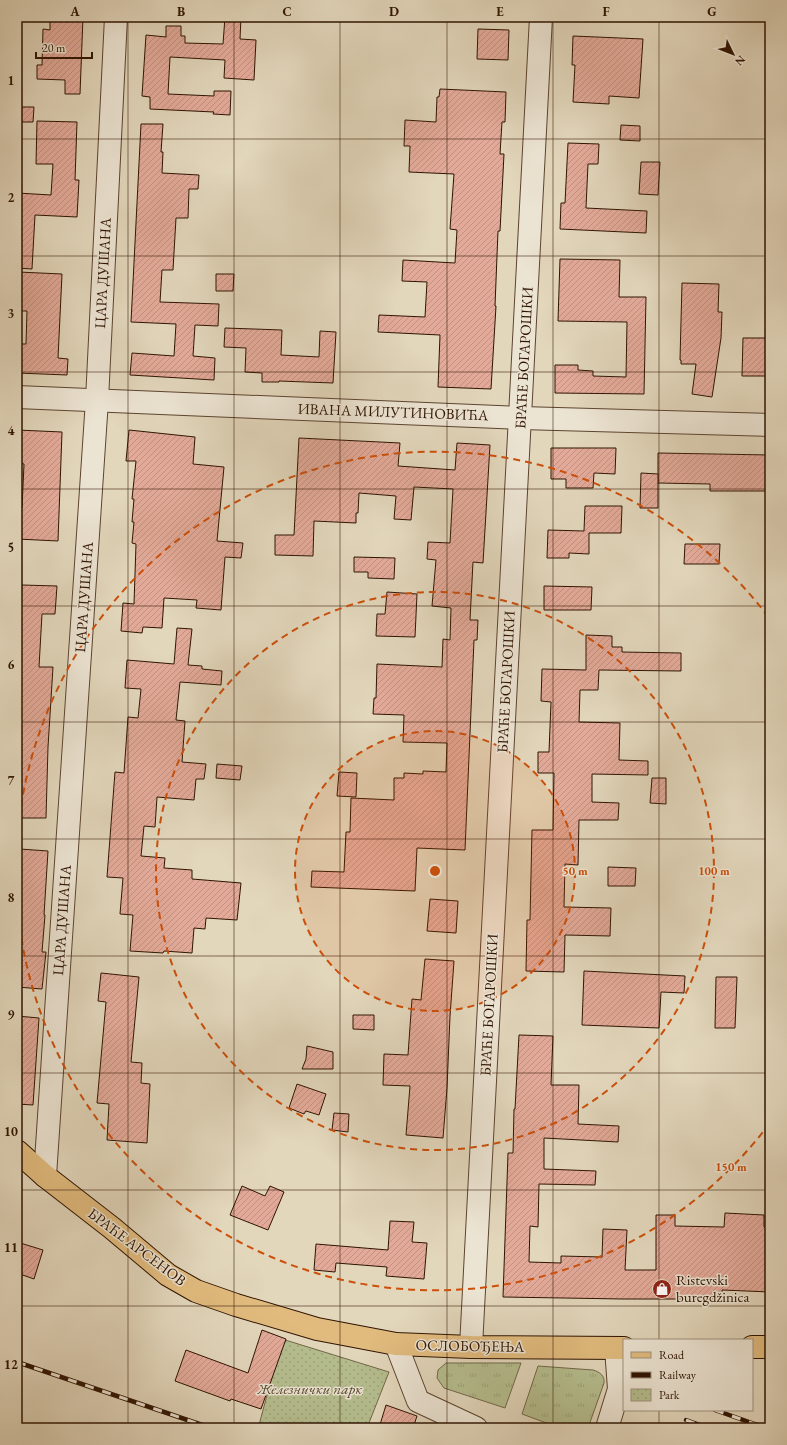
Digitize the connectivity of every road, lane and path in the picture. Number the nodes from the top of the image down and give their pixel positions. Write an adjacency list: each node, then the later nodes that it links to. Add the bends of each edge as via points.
1 (116, 17): 4 (street, ЦАРА ДУШАНА)
2 (541, 17): 5 (street, БРАЋЕ БОГАРОШКИ)
3 (17, 398): 4 (street, ИВАНА МИЛУТИНОВИЋА)
4 (97, 400): 5 (street, ИВАНА МИЛУТИНОВИЋА); 8 (street, ЦАРА ДУШАНА)
5 (521, 418): 6 (street, ИВАНА МИЛУТИНОВИЋА); 11 (street, БРАЋЕ БОГАРОШКИ)
6 (770, 425)
7 (17, 1151): 8 (main road, БРАЋЕ АРСЕНОВ)
8 (45, 1176): 9 (main road, БРАЋЕ АРСЕНОВ, via 168,1275 196,1291)
9 (317, 1329): 10 (main road, ОСЛОБОЂЕЊА)
10 (396, 1344): 11 (main road, ОСЛОБОЂЕЊА); 15 (street, via 418,1401)
11 (471, 1347): 14 (main road, ОСЛОБОЂЕЊА)
12 (753, 1347): 13 (main road)
13 (770, 1347)
14 (620, 1348): 16 (street, via 619,1389)
15 (476, 1428)
16 (607, 1428)

